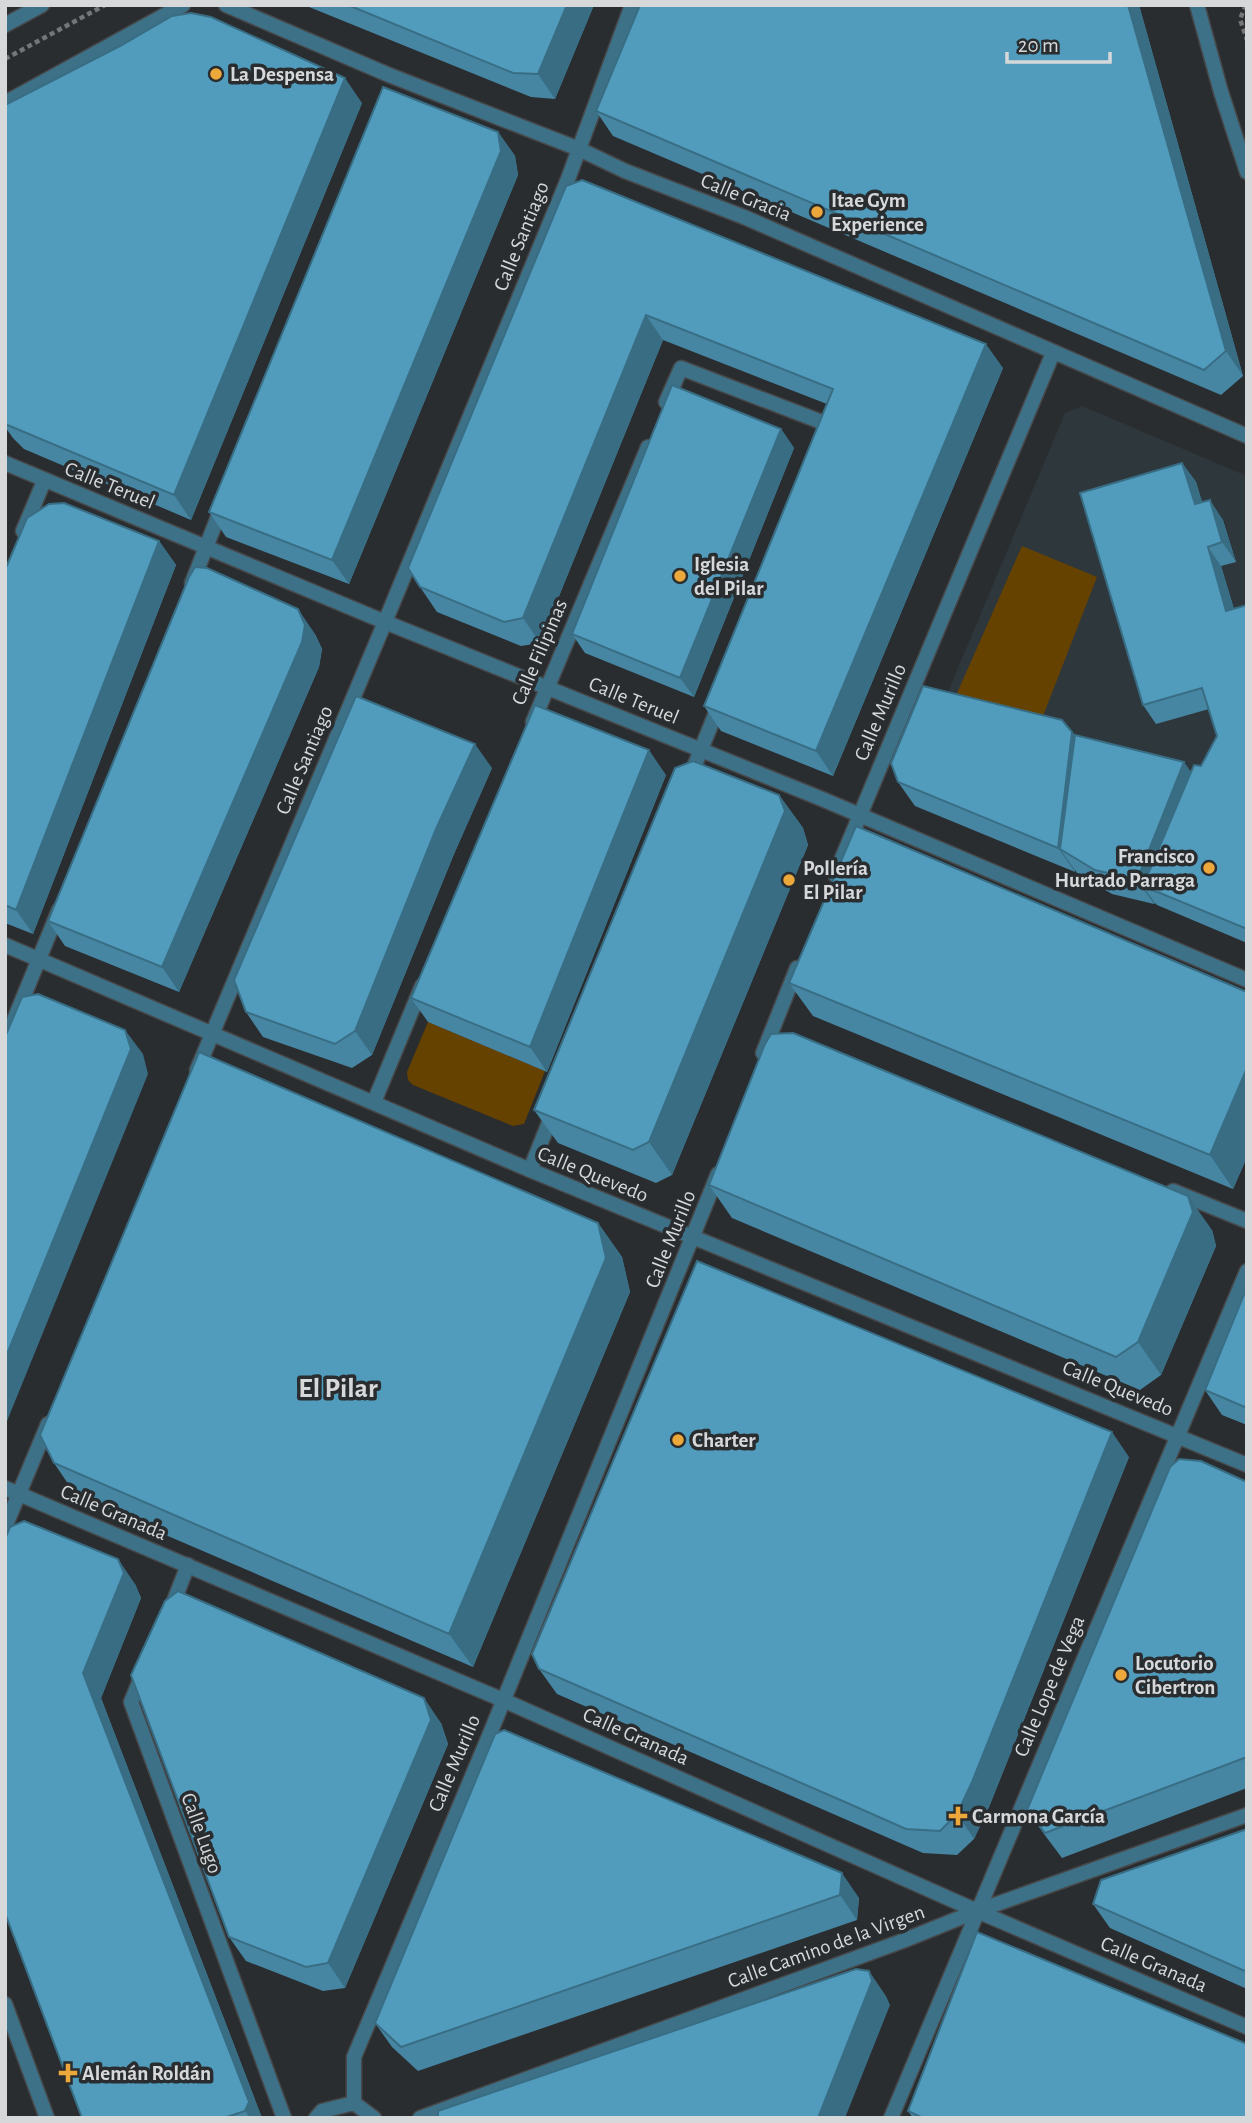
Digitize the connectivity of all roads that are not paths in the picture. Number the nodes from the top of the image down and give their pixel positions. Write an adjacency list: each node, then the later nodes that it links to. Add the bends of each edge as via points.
1 (42, 5): 7 (street)
2 (183, 5): 9 (street)
3 (226, 5): 10 (street, Calle Gracia, via 388,81)
4 (632, 5): 10 (street, Calle Santiago)
5 (1197, 5): 8 (street)
6 (1204, 5): 8 (street)
7 (5, 25)
8 (1204, 25): 11 (street)
9 (5, 103)
10 (579, 149): 12 (street, Calle Gracia); 21 (street, Calle Santiago)
11 (1247, 172)
12 (1053, 353): 14 (street, Calle Gracia); 27 (street, Calle Murillo)
13 (829, 432): 23 (street, Calle Filipinas, via 681,368)
14 (1247, 436)
15 (5, 463): 16 (street, Calle Teruel)
16 (44, 481): 18 (street); 19 (street, Calle Teruel)
17 (228, 492): 19 (street)
18 (20, 539)
19 (206, 546): 20 (street); 21 (street, Calle Teruel)
20 (188, 591)
21 (385, 622): 23 (street, Calle Teruel); 35 (street, Calle Santiago)
22 (727, 685): 25 (street)
23 (547, 688): 24 (street, Calle Filipinas); 25 (street, Calle Teruel)
24 (528, 732)
25 (701, 750): 26 (street); 27 (street, Calle Teruel)
26 (685, 788)
27 (859, 816): 28 (street, Calle Murillo); 34 (street, Calle Teruel)
28 (828, 893)
29 (65, 896): 32 (street)
30 (5, 945): 32 (street, Calle Quevedo)
31 (803, 955): 37 (street, via 779,1031)
32 (39, 959): 35 (street, Calle Quevedo); 36 (street)
33 (427, 975): 40 (street)
34 (1247, 980)
35 (212, 1034): 38 (street, Calle Santiago); 40 (street, Calle Quevedo)
36 (5, 1041)
37 (758, 1066)
38 (192, 1081)
39 (561, 1094): 42 (street)
40 (374, 1102): 42 (street, Calle Quevedo)
41 (721, 1164): 45 (street, Calle Murillo)
42 (530, 1170): 45 (street, Calle Quevedo)
43 (1158, 1185): 44 (street)
44 (1247, 1221)
45 (694, 1238): 48 (street, Calle Quevedo); 55 (street, Calle Murillo)
46 (1247, 1271): 48 (street, Calle Lope de Vega)
47 (54, 1409): 50 (street)
48 (1178, 1435): 49 (street, Calle Quevedo); 57 (street, Calle Lope de Vega)
49 (1247, 1465)
50 (12, 1491): 51 (street); 52 (street, Calle Granada)
51 (5, 1527)
52 (188, 1565): 53 (street); 55 (street, Calle Granada)
53 (168, 1615)
54 (147, 1665): 62 (street, Calle Lugo, via 131,1702)
55 (503, 1700): 57 (street, Calle Granada); 60 (street, Calle Murillo, via 354,2057)
56 (1247, 1815): 57 (street, Calle Camino de la Virgen)
57 (977, 1911): 59 (street, Calle Granada); 65 (street, Calle Camino de la Virgen); 66 (street, Calle Lope de Vega)
58 (5, 2004): 61 (street)
59 (1247, 2027)
60 (354, 2103): 63 (street, via 322,2111); 64 (street)
61 (47, 2118)
62 (284, 2118)
63 (316, 2118)
64 (374, 2118)
65 (420, 2118)
66 (891, 2118)

